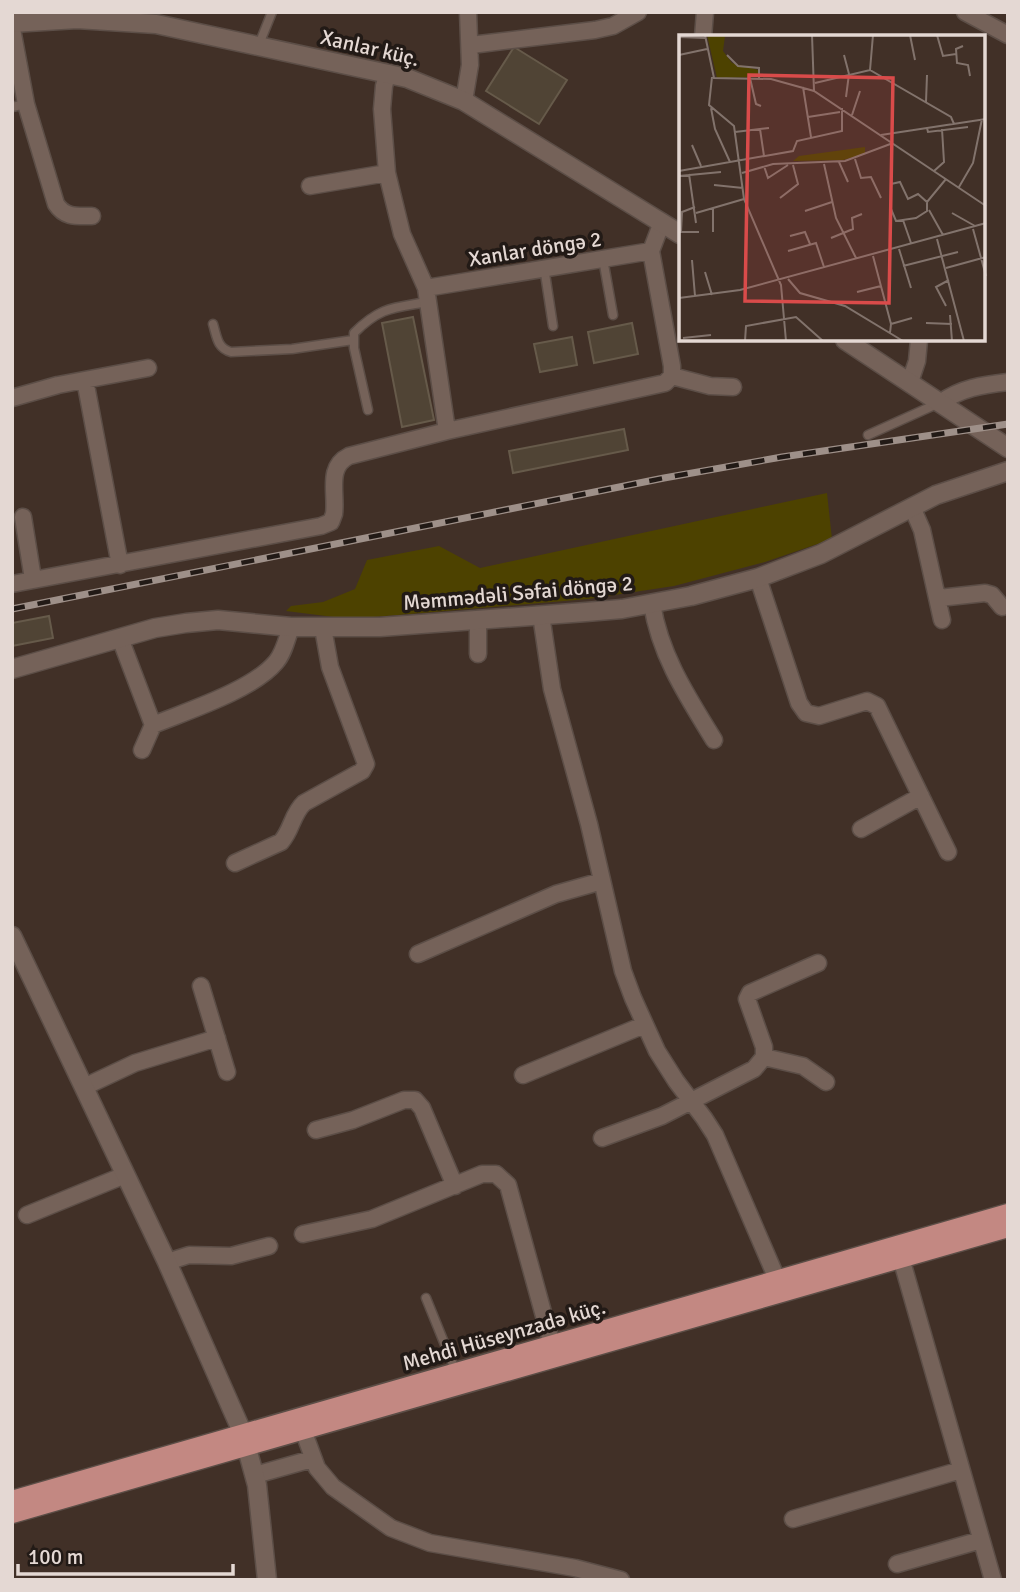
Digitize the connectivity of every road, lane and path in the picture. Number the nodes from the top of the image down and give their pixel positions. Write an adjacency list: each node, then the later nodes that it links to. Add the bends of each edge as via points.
1 (272, 12): 13 (lane)
2 (468, 12): 12 (street)
3 (638, 12): 7 (street)
4 (705, 12): 10 (street)
5 (965, 12): 11 (street)
6 (77, 15): 8 (street, Xanlar küç.); 13 (street, Xanlar küç., via 156,24)
7 (610, 19): 12 (street)
8 (12, 23)
9 (12, 29): 16 (street)
10 (703, 35)
11 (1008, 35)
12 (471, 45): 15 (street)
13 (258, 47): 14 (street, Xanlar küç.)
14 (388, 73): 15 (street, Xanlar küç.); 17 (street, via 382,109)
15 (464, 101): 20 (street, Xanlar küç.)
16 (19, 106): 19 (street, via 56,204 62,213)
17 (387, 173): 18 (street); 25 (street, via 402,234)
18 (310, 186)
19 (92, 216)
20 (662, 222): 21 (street, Xanlar küç.); 22 (street)
21 (679, 233)
22 (651, 251): 23 (street, Xanlar döngə 2); 33 (street)
23 (603, 259): 24 (street, Xanlar döngə 2); 26 (lane)
24 (544, 267): 25 (street, Xanlar döngə 2); 28 (lane)
25 (427, 295): 29 (lane, via 371,317 354,333); 41 (street)
26 (613, 315)
27 (213, 324): 29 (lane, via 218,343 231,352)
28 (553, 326)
29 (353, 340): 40 (lane)
30 (847, 341): 35 (street)
31 (919, 341): 35 (street)
32 (148, 368): 34 (street)
33 (672, 376): 37 (street); 41 (street, via 657,387)
34 (85, 380): 38 (street); 47 (street)
35 (909, 382): 39 (street)
36 (1008, 382): 39 (street, via 967,388)
37 (733, 387)
38 (12, 398)
39 (940, 403): 42 (lane); 43 (street)
40 (368, 410)
41 (447, 431): 47 (street, via 342,460 334,475 331,522)
42 (868, 435)
43 (1008, 448)
44 (1008, 471): 45 (street, Məmmədəli Səfai döngə 2)
45 (912, 507): 48 (street, Məmmədəli Səfai döngə 2, via 821,554); 51 (street)
46 (23, 517): 49 (street)
47 (120, 565): 49 (street)
48 (758, 578): 52 (street, Məmmədəli Səfai döngə 2); 65 (street, via 806,713 819,716 867,701 877,706)
49 (33, 579): 50 (street)
50 (12, 584)
51 (939, 598): 53 (street, via 985,593); 56 (street)
52 (652, 604): 54 (street, Məmmədəli Səfai döngə 2); 63 (street, via 668,662)
53 (1002, 607)
54 (541, 615): 55 (street, Məmmədəli Səfai döngə 2); 69 (street, via 552,689)
55 (478, 618): 58 (street, Məmmədəli Səfai döngə 2); 60 (street)
56 (942, 620)
57 (291, 627): 58 (street, Məmmədəli Səfai döngə 2); 59 (street, Məmmədəli Səfai döngə 2, via 218,620 155,628); 62 (street, via 275,664 253,680)
58 (323, 628): 68 (street, via 330,667 366,764 362,771 304,803 281,842)
59 (120, 638): 61 (street, Məmmədəli Səfai döngə 2); 62 (street)
60 (478, 654)
61 (12, 669)
62 (153, 725): 64 (street)
63 (714, 740)
64 (142, 750)
65 (921, 796): 66 (street); 67 (street)
66 (861, 829)
67 (948, 852)
68 (235, 863)
69 (602, 881): 71 (street, via 556,894); 74 (street, via 623,971)
70 (12, 936): 80 (street)
71 (418, 954)
72 (818, 963): 76 (street, via 750,993 747,999)
73 (201, 986): 75 (street)
74 (644, 1025): 78 (street); 81 (street)
75 (217, 1038): 77 (street); 80 (street, via 135,1063)
76 (764, 1057): 79 (street, via 803,1066); 81 (street, via 754,1069)
77 (227, 1072)
78 (523, 1075)
79 (826, 1082)
80 (84, 1087): 84 (street)
81 (691, 1101): 83 (street); 93 (street, via 715,1135)
82 (316, 1130): 85 (street, via 415,1100)
83 (602, 1138)
84 (125, 1175): 87 (street); 92 (street)
85 (455, 1185): 89 (street, via 372,1219); 95 (street, via 482,1174 496,1174 508,1185)
86 (1008, 1213): 93 (main road, Mehdi Hüseynzadə küç.)
87 (27, 1215)
88 (1008, 1228): 91 (main road, Mehdi Hüseynzadə küç.)
89 (303, 1234)
90 (269, 1246): 92 (street, via 231,1256 189,1255)
91 (901, 1258): 97 (main road, Mehdi Hüseynzadə küç.); 100 (street)
92 (167, 1262): 98 (street)
93 (778, 1279): 95 (main road, Mehdi Hüseynzadə küç.)
94 (426, 1298): 96 (lane)
95 (552, 1345): 96 (main road, Mehdi Hüseynzadə küç.)
96 (456, 1372): 98 (main road, Mehdi Hüseynzadə küç.)
97 (303, 1430): 98 (main road, Mehdi Hüseynzadə küç.); 99 (street)
98 (245, 1440): 101 (street); 102 (main road, Mehdi Hüseynzadə küç.); 103 (main road, Mehdi Hüseynzadə küç.)
99 (312, 1459): 101 (street); 108 (street, via 345,1497 391,1528 473,1551)
100 (961, 1470): 104 (street); 105 (street)
101 (255, 1475): 107 (street)
102 (12, 1500)
103 (12, 1514)
104 (793, 1519)
105 (981, 1540): 106 (street); 109 (street)
106 (897, 1564)
107 (267, 1580)
108 (621, 1580)
109 (993, 1580)

